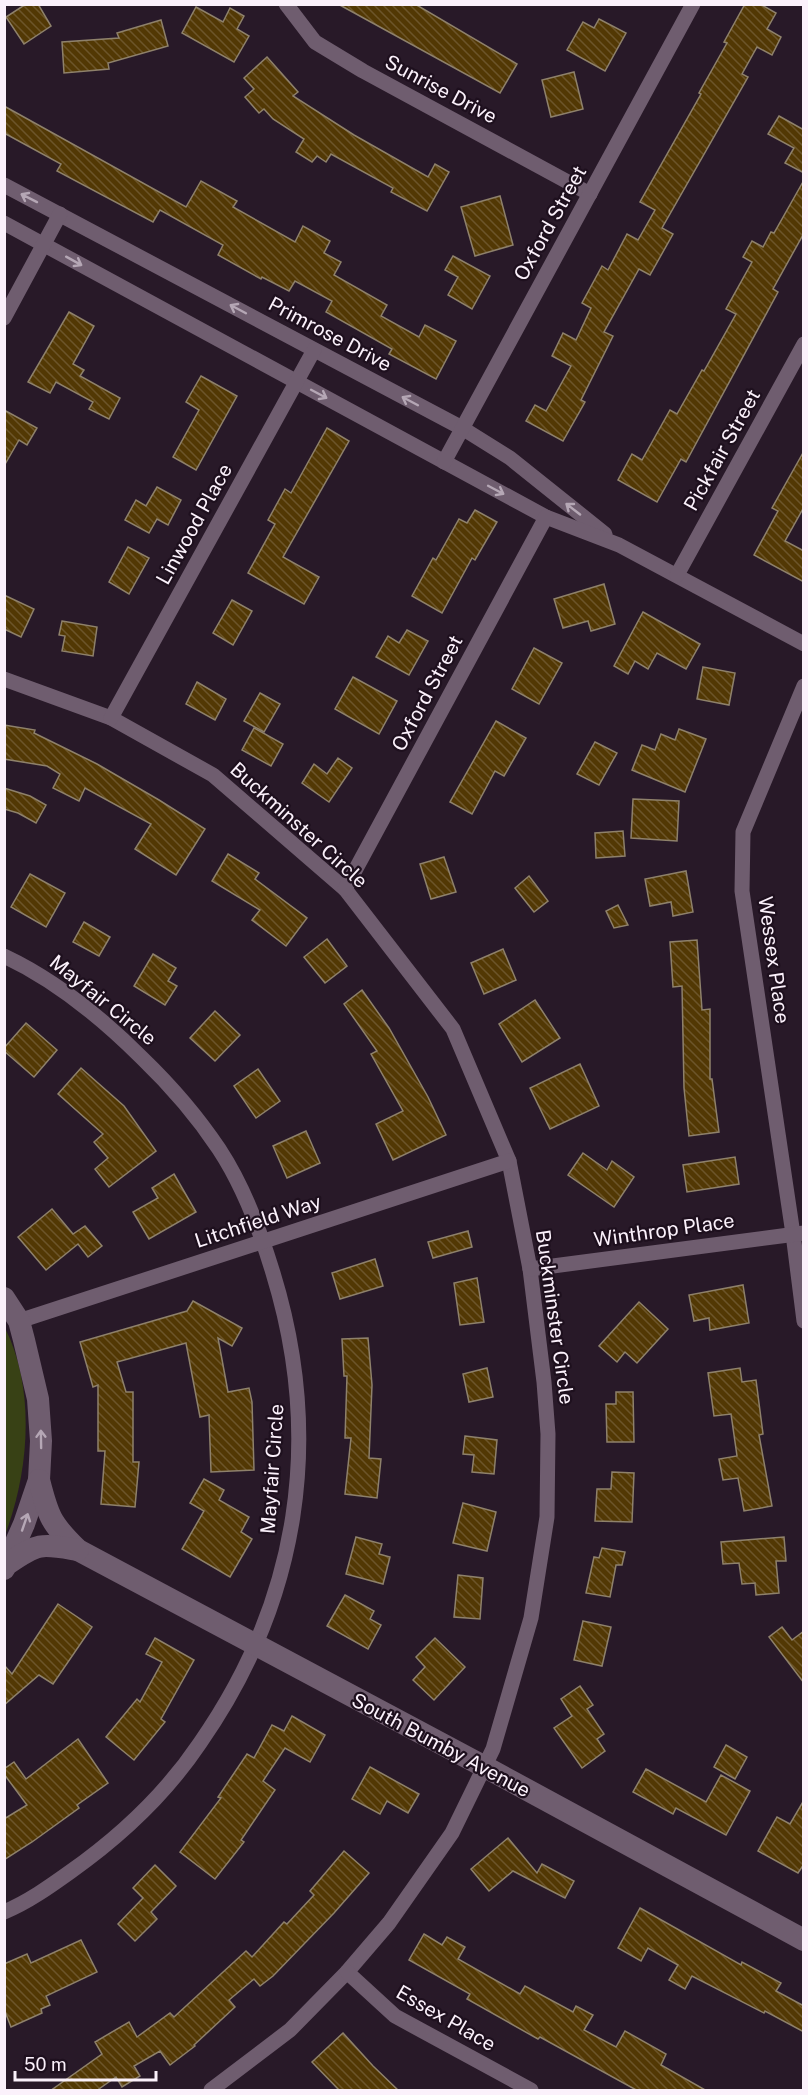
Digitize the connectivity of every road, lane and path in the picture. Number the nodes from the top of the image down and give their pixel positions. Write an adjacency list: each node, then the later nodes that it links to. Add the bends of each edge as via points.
1 (286, 4): 4 (street, Sunrise Drive, via 315,42)
2 (693, 4): 4 (street, Oxford Street)
3 (4, 185): 5 (street, Primrose Drive, one-way to 3)
4 (590, 194): 12 (street, Oxford Street)
5 (60, 214): 7 (street); 10 (street, Primrose Drive, one-way to 5)
6 (4, 223): 7 (street, Primrose Drive)
7 (43, 244): 8 (street); 11 (street, Primrose Drive, one-way to 11)
8 (4, 318)
9 (804, 344): 16 (street, Pickfair Street)
10 (314, 350): 11 (street, Linwood Place); 12 (street, Primrose Drive, one-way to 10)
11 (297, 382): 13 (street, Primrose Drive, one-way to 13); 20 (street, Linwood Place)
12 (462, 429): 13 (street, Oxford Street); 15 (street, Primrose Drive, one-way to 12, via 510,458)
13 (444, 462): 14 (street, Primrose Drive, one-way to 14)
14 (546, 517): 15 (street, Primrose Drive); 21 (street, Oxford Street)
15 (619, 545): 16 (street, Primrose Drive)
16 (677, 575): 17 (street, Primrose Drive)
17 (804, 644)
18 (4, 679): 20 (street, Buckminster Circle)
19 (804, 686): 24 (street, Wessex Place, via 743,832 742,891)
20 (111, 718): 21 (street, Buckminster Circle, via 213,775)
21 (345, 889): 23 (street, Buckminster Circle, via 453,1029)
22 (4, 956): 25 (street, Mayfair Circle, via 64,990 117,1033 169,1084 219,1148)
23 (509, 1161): 25 (street, Litchfield Way); 26 (street, Buckminster Circle)
24 (798, 1233): 26 (street, Winthrop Place); 28 (street, Wessex Place)
25 (264, 1242): 29 (street, Litchfield Way); 33 (street, Mayfair Circle, via 285,1311 293,1354 298,1456 287,1548)
26 (530, 1269): 34 (street, Buckminster Circle, via 548,1434 547,1517 531,1618 498,1736)
27 (4, 1298): 29 (street)
28 (804, 1321)
29 (19, 1322): 30 (street, one-way to 29, via 38,1398)
30 (39, 1480): 31 (street, South Bumby Avenue, via 46,1510 57,1530); 32 (street, one-way to 30)
31 (78, 1550): 32 (street, South Bumby Avenue, via 42,1545 29,1549); 33 (street, South Bumby Avenue)
32 (7, 1566)
33 (256, 1646): 34 (street, South Bumby Avenue); 35 (street, Mayfair Circle, via 224,1708 158,1798 97,1853 44,1891)
34 (485, 1767): 36 (street, South Bumby Avenue); 37 (street, Buckminster Circle, via 452,1833 389,1923)
35 (4, 1912)
36 (804, 1940)
37 (347, 1972): 38 (street, Buckminster Circle, via 290,2030); 39 (street, Essex Place, via 395,2016)
38 (211, 2091)
39 (531, 2091)

